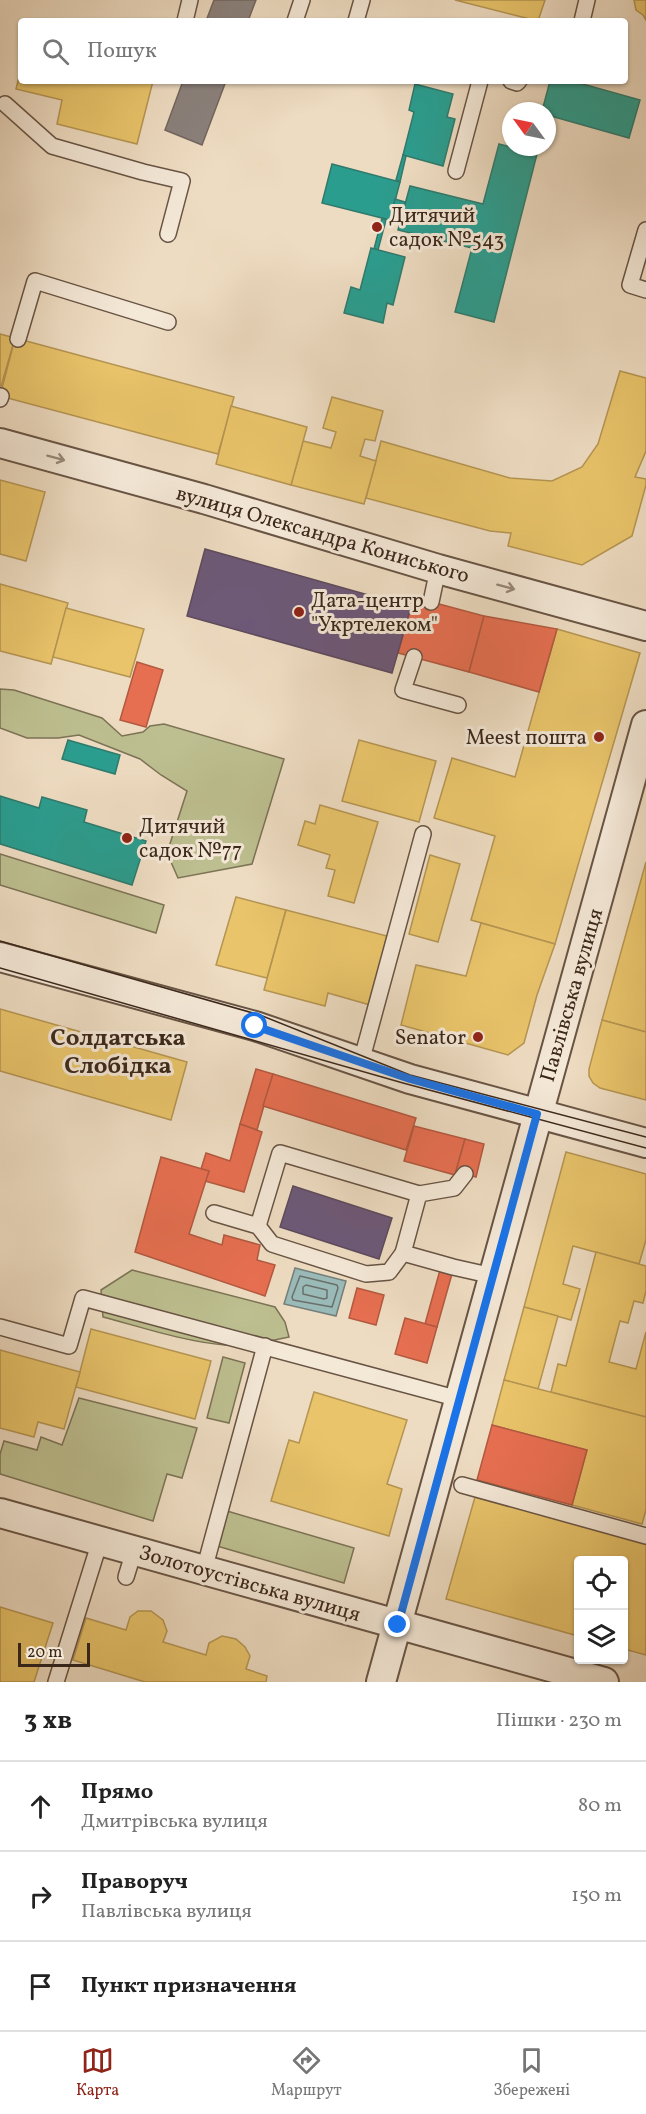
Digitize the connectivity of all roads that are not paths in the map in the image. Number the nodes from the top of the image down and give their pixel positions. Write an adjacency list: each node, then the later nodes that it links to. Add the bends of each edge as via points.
1 (190, 0): 5 (lane)
2 (302, 0): 6 (lane)
3 (362, 0): 7 (lane)
4 (587, 0): 8 (lane)
5 (185, 18)
6 (296, 18)
7 (357, 18)
8 (583, 18)
9 (479, 84): 11 (lane)
10 (5, 104): 13 (lane, via 52,146 182,181)
11 (456, 171)
12 (646, 230): 14 (lane, via 630,285)
13 (168, 234)
14 (646, 290)
15 (168, 322): 16 (lane, via 35,281)
16 (18, 339)
17 (0, 443): 18 (street, вулиця Олександра Кониського, one-way to 18)
18 (438, 568): 19 (lane); 20 (street, вулиця Олександра Кониського, one-way to 20)
19 (431, 602)
20 (646, 626)
21 (414, 657): 22 (lane, via 403,690)
22 (458, 705)
23 (646, 725): 27 (street, Павлівська вулиця)
24 (423, 834): 26 (lane)
25 (0, 957): 26 (street, via 255,1026)
26 (361, 1062): 27 (street)
27 (537, 1114): 28 (street); 34 (street, Павлівська вулиця)
28 (646, 1143)
29 (465, 1174): 30 (lane, via 454,1188)
30 (420, 1194): 32 (lane, via 280,1153); 33 (lane)
31 (214, 1213): 32 (lane)
32 (258, 1226): 33 (lane, via 272,1244 366,1274 389,1272)
33 (403, 1253): 34 (lane)
34 (493, 1276): 37 (street, Павлівська вулиця)
35 (0, 1327): 36 (lane, via 69,1346 83,1298)
36 (265, 1346): 37 (lane); 42 (lane)
37 (459, 1399): 43 (street, Павлівська вулиця)
38 (462, 1485): 40 (lane)
39 (0, 1513): 41 (street, Золотоустівська вулиця)
40 (646, 1536)
41 (100, 1541): 42 (street, Золотоустівська вулиця, via 130,1564); 44 (lane)
42 (204, 1570): 43 (street, Золотоустівська вулиця)
43 (398, 1625): 45 (street, Павлівська вулиця); 46 (street, Золотоустівська вулиця)
44 (56, 1682)
45 (381, 1682)
46 (604, 1682)

